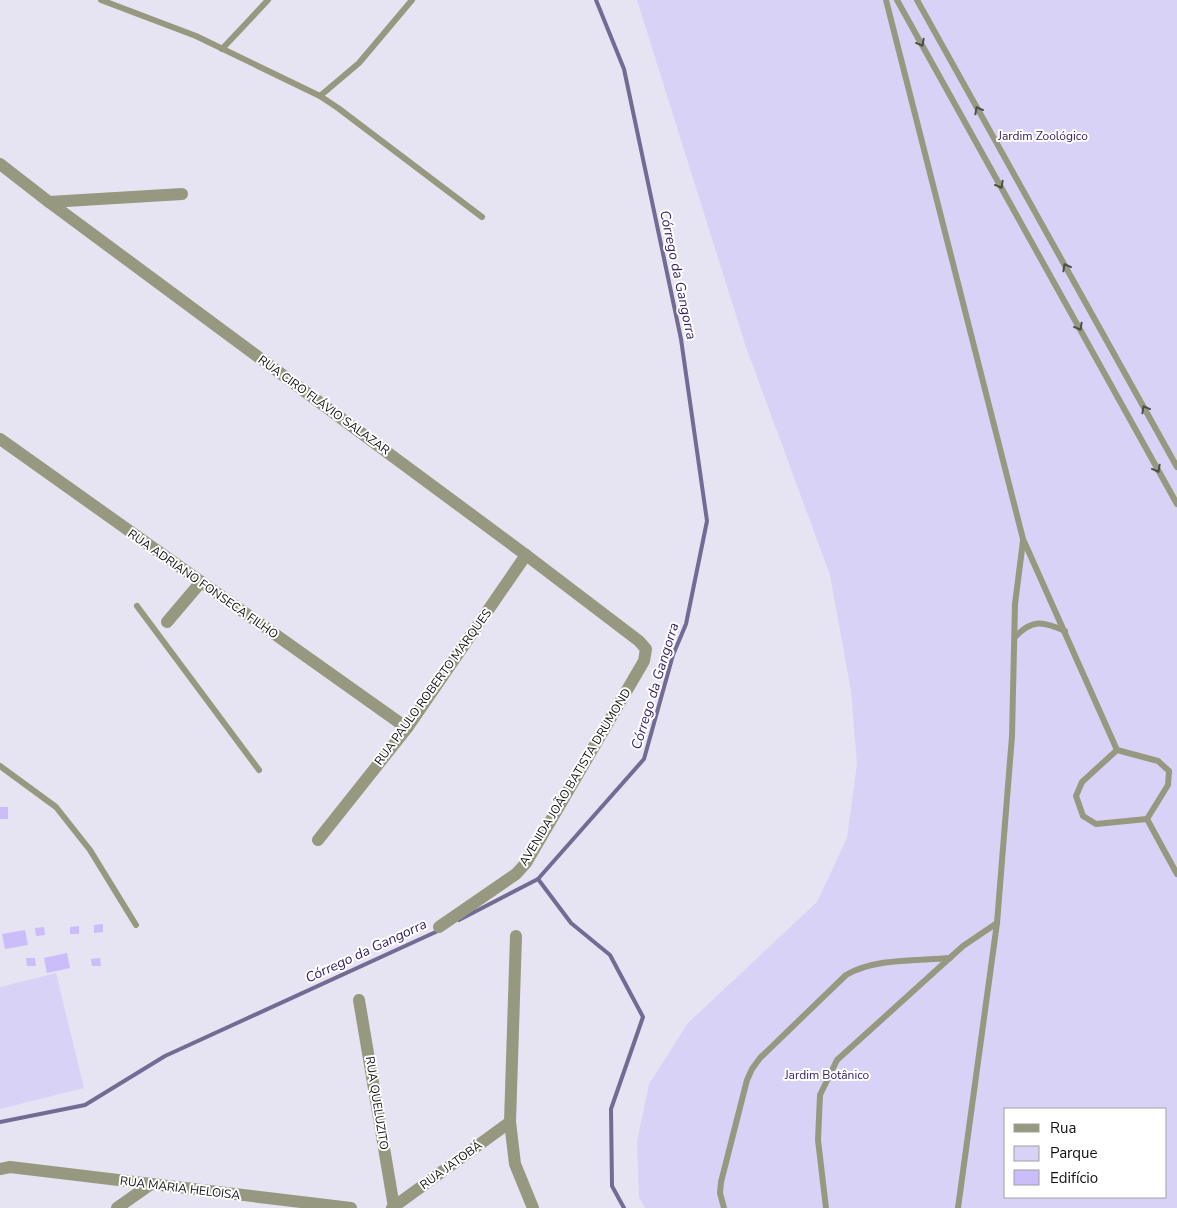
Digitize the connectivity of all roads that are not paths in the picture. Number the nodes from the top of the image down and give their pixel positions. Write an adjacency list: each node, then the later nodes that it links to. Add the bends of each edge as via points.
1 (101, 0): 7 (lane)
2 (268, 0): 7 (lane)
3 (412, 0): 8 (lane, via 359,63)
4 (886, 0): 16 (lane)
5 (897, 0): 15 (lane, one-way to 15)
6 (917, 0): 14 (lane, one-way to 6)
7 (222, 49): 8 (lane)
8 (320, 96): 12 (lane)
9 (0, 164): 11 (street, RUA CIRO FLÁVIO SALAZAR)
10 (182, 194): 11 (street)
11 (49, 202): 17 (street, RUA CIRO FLÁVIO SALAZAR)
12 (482, 217)
13 (0, 439): 18 (street, RUA ADRIANO FONSECA FILHO)
14 (1177, 467)
15 (1177, 504)
16 (1024, 539): 21 (lane); 23 (lane, via 1015,604)
17 (526, 555): 24 (street, RUA CIRO FLÁVIO SALAZAR); 25 (street, RUA PAULO ROBERTO MARQUES)
18 (200, 582): 20 (street); 25 (street, RUA ADRIANO FONSECA FILHO)
19 (137, 606): 22 (lane)
20 (167, 622): 22 (lane)
21 (1064, 631): 23 (lane, via 1051,624 1035,624 1026,626); 26 (lane)
22 (157, 632): 28 (lane)
23 (1015, 637): 32 (lane, via 1012,736)
24 (646, 649): 34 (street, AVENIDA JOÃO BATISTA DRUMOND, via 644,661 526,863 516,874)
25 (407, 728): 30 (street, RUA PAULO ROBERTO MARQUES)
26 (1117, 750): 29 (lane, via 1158,761 1169,771 1168,785); 29 (lane, via 1082,782 1076,796 1083,816 1096,824)
27 (0, 766): 33 (lane, via 56,807 90,850)
28 (259, 770)
29 (1147, 819): 31 (lane)
30 (318, 840)
31 (1177, 874)
32 (997, 923): 36 (lane); 47 (lane)
33 (136, 925)
34 (439, 927)
35 (516, 936): 38 (street)
36 (950, 958): 45 (lane, via 858,968 846,975 760,1058 747,1080 720,1182); 46 (lane, via 837,1060 820,1095 818,1140)
37 (360, 1000): 41 (street, RUA QUELUZITO)
38 (510, 1122): 41 (street, RUA JATOBÁ); 44 (street, via 515,1164)
39 (5, 1168): 40 (street, RUA MARIA HELOISA)
40 (151, 1184): 42 (street); 43 (street, RUA MARIA HELOISA)
41 (393, 1207)
42 (117, 1208)
43 (351, 1208)
44 (533, 1208)
45 (724, 1208)
46 (826, 1208)
47 (958, 1208)

